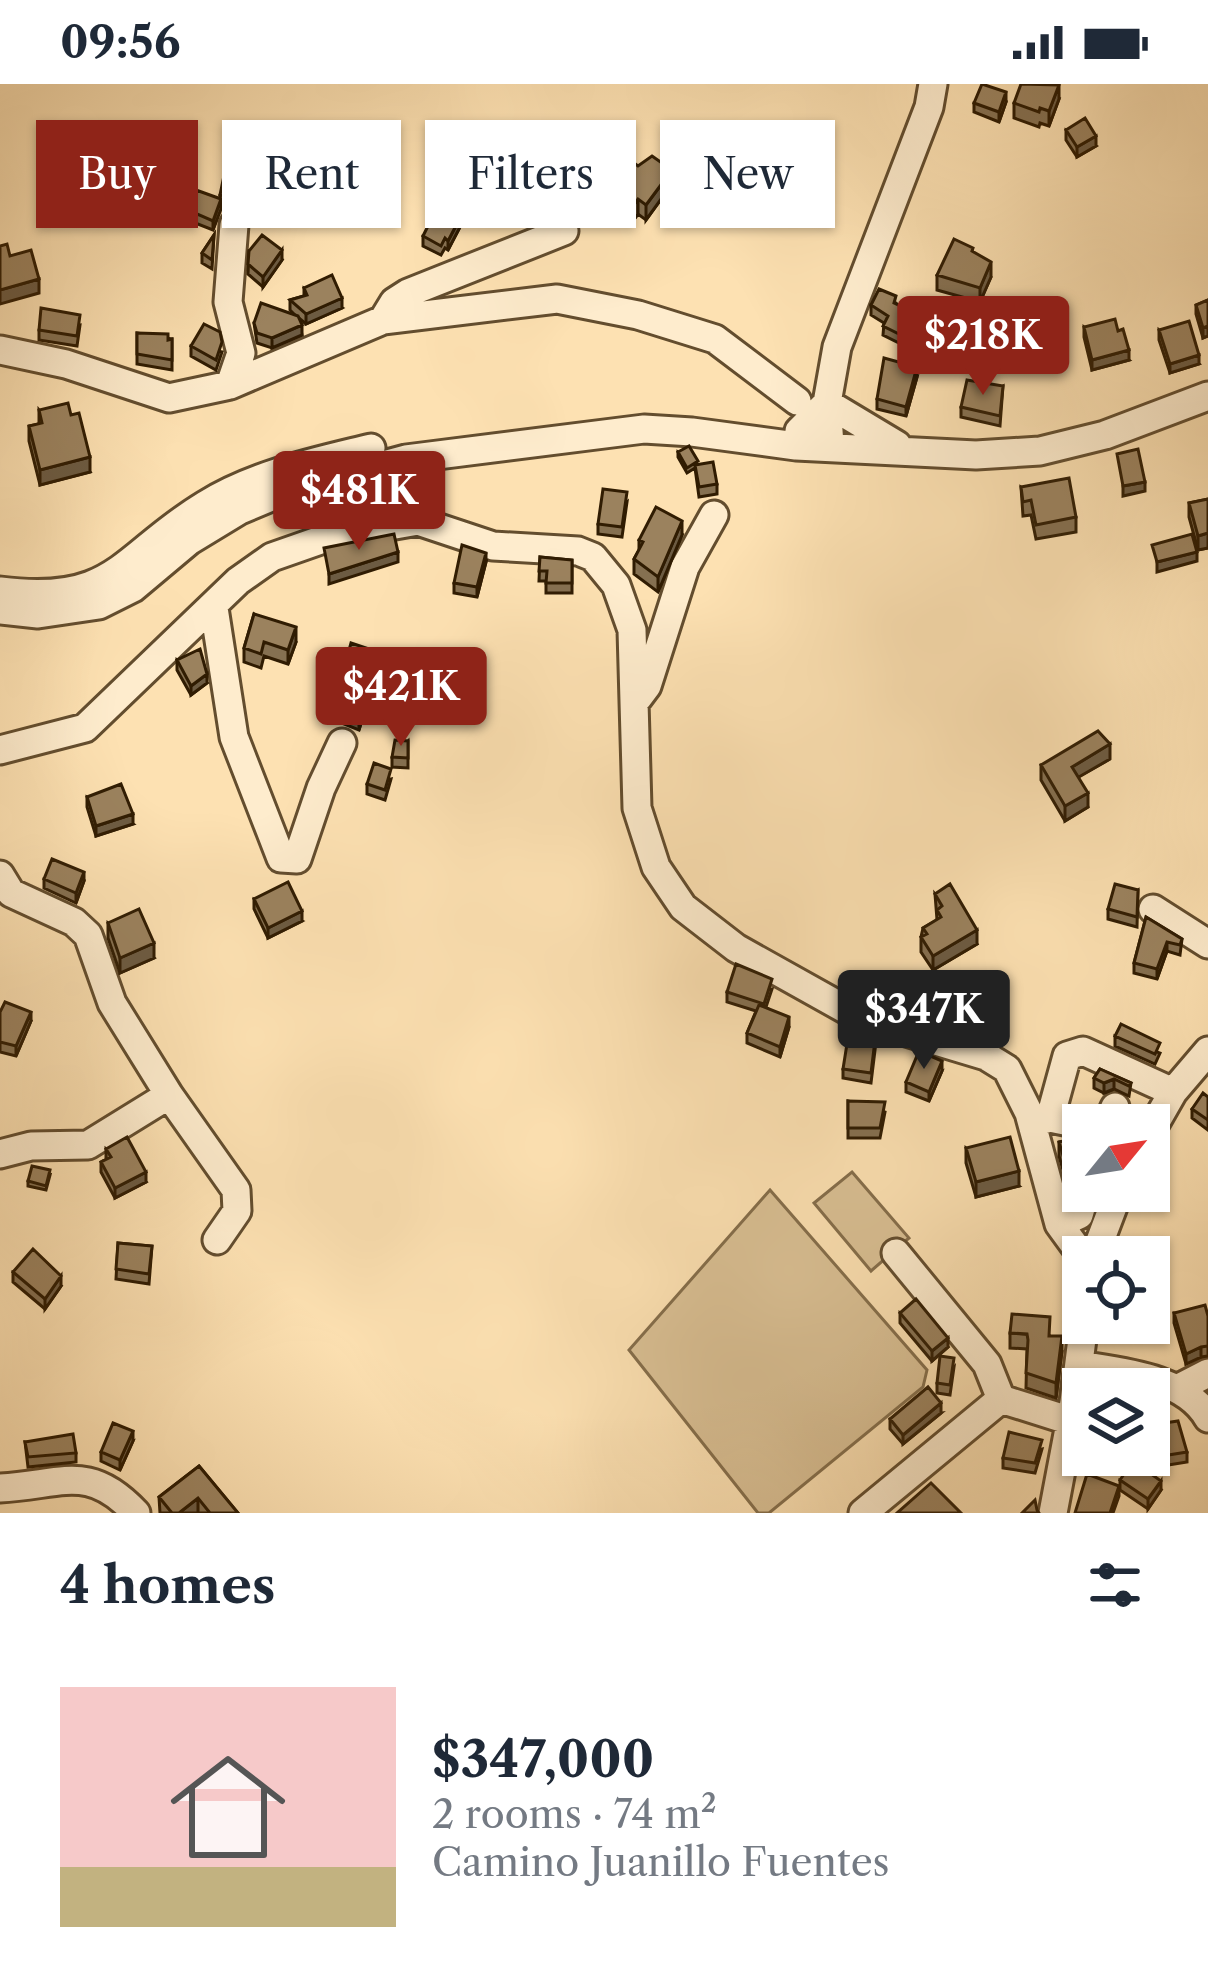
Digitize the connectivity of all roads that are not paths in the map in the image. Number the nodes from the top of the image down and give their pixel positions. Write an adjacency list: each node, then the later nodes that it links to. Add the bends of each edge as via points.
1 (933, 84): 9 (street, via 837,347)
2 (234, 228): 6 (street, via 228,302 241,352)
3 (564, 231): 4 (street, via 408,293)
4 (383, 320): 6 (street); 8 (street, via 557,299 715,339)
5 (0, 350): 6 (street, via 169,398)
6 (230, 385)
7 (1208, 396): 12 (street, via 1040,451)
8 (796, 400)
9 (827, 403): 10 (street); 11 (street); 12 (street)
10 (799, 430): 11 (street); 14 (street, via 688,416 574,417 397,442 233,490 92,586)
11 (830, 445): 12 (street); 16 (street, via 644,430 406,459 240,510 99,605)
12 (906, 449)
13 (714, 514): 17 (street)
14 (0, 591)
15 (214, 608): 17 (street, via 272,557 367,527 418,521 493,546 578,550 606,569 627,615); 18 (street, via 234,737 281,858 297,860); 19 (street, via 85,728)
16 (0, 610)
17 (632, 706): 27 (street, via 638,808 656,866 682,907 736,948 863,1019 986,1056 1007,1070)
18 (342, 742)
19 (0, 750)
20 (4, 890): 25 (street, via 88,935 112,1004)
21 (1153, 909): 22 (street)
22 (1208, 944)
23 (1208, 1051): 24 (street)
24 (1173, 1092): 26 (street); 27 (street, via 1084,1051 1067,1055)
25 (169, 1095): 29 (street, via 88,1145); 33 (street, via 236,1190 238,1211)
26 (1166, 1104)
27 (1041, 1121): 28 (street); 31 (street)
28 (1062, 1123)
29 (0, 1154)
30 (1080, 1212): 31 (street)
31 (1059, 1224): 32 (street)
32 (1068, 1236)
33 (217, 1240)
34 (896, 1253): 40 (street, via 987,1364)
35 (1082, 1344): 36 (street)
36 (1079, 1365): 37 (street); 39 (street)
37 (1079, 1368)
38 (1208, 1373): 39 (street)
39 (1177, 1389): 42 (street)
40 (1001, 1399): 41 (street); 46 (street)
41 (1062, 1418)
42 (1208, 1418)
43 (1062, 1467): 47 (street)
44 (18, 1495): 45 (street, via 88,1479 113,1489)
45 (136, 1513)
46 (863, 1513)
47 (1053, 1513)

